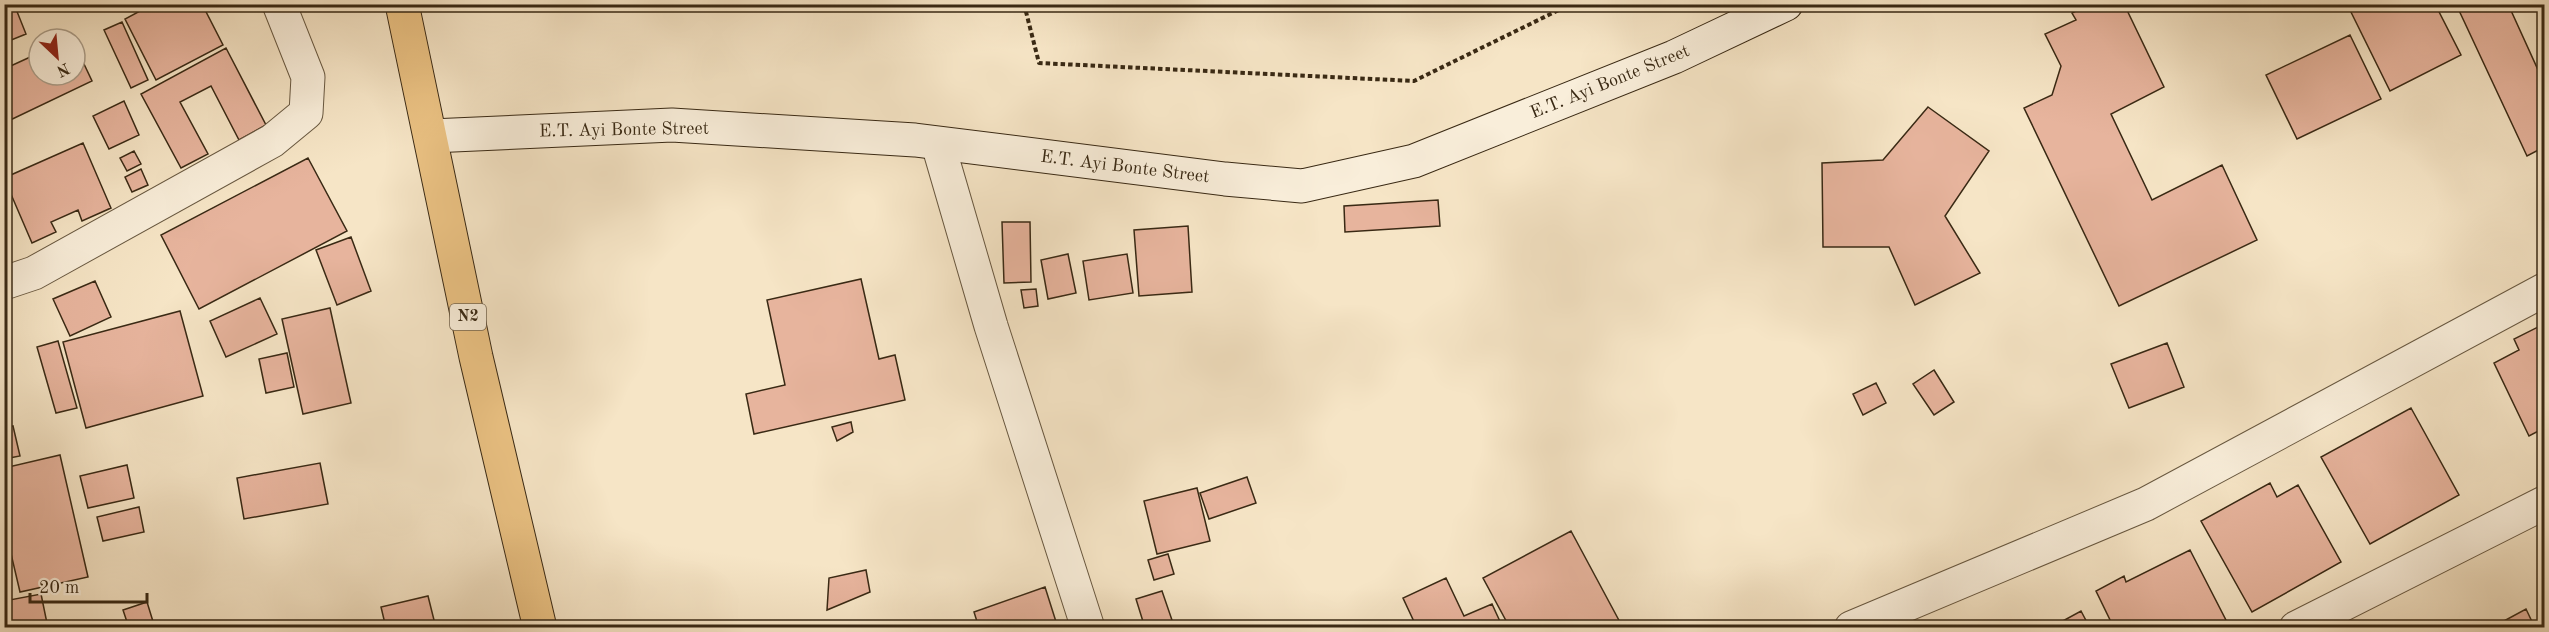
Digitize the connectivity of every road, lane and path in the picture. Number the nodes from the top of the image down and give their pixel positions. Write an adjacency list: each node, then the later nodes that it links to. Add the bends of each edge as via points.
1 (279, 4): 8 (street, via 308,77 306,113 262,147 34,273)
2 (402, 4): 6 (highway, N2)
3 (1024, 4): 4 (path, via 1039,63 1414,81)
4 (1571, 4)
5 (1786, 4): 7 (street, E.T. Ayi Bonte Street, via 1674,57 1414,161 1302,186)
6 (431, 136): 7 (street, E.T. Ayi Bonte Street, via 672,125); 12 (highway, N2, via 476,357)
7 (938, 144): 13 (street, via 991,326)
8 (4, 283)
9 (2544, 290): 11 (street, via 2146,504)
10 (2544, 503): 15 (street)
11 (1905, 617): 14 (street)
12 (540, 627)
13 (1089, 627)
14 (1851, 627)
15 (2296, 627)

